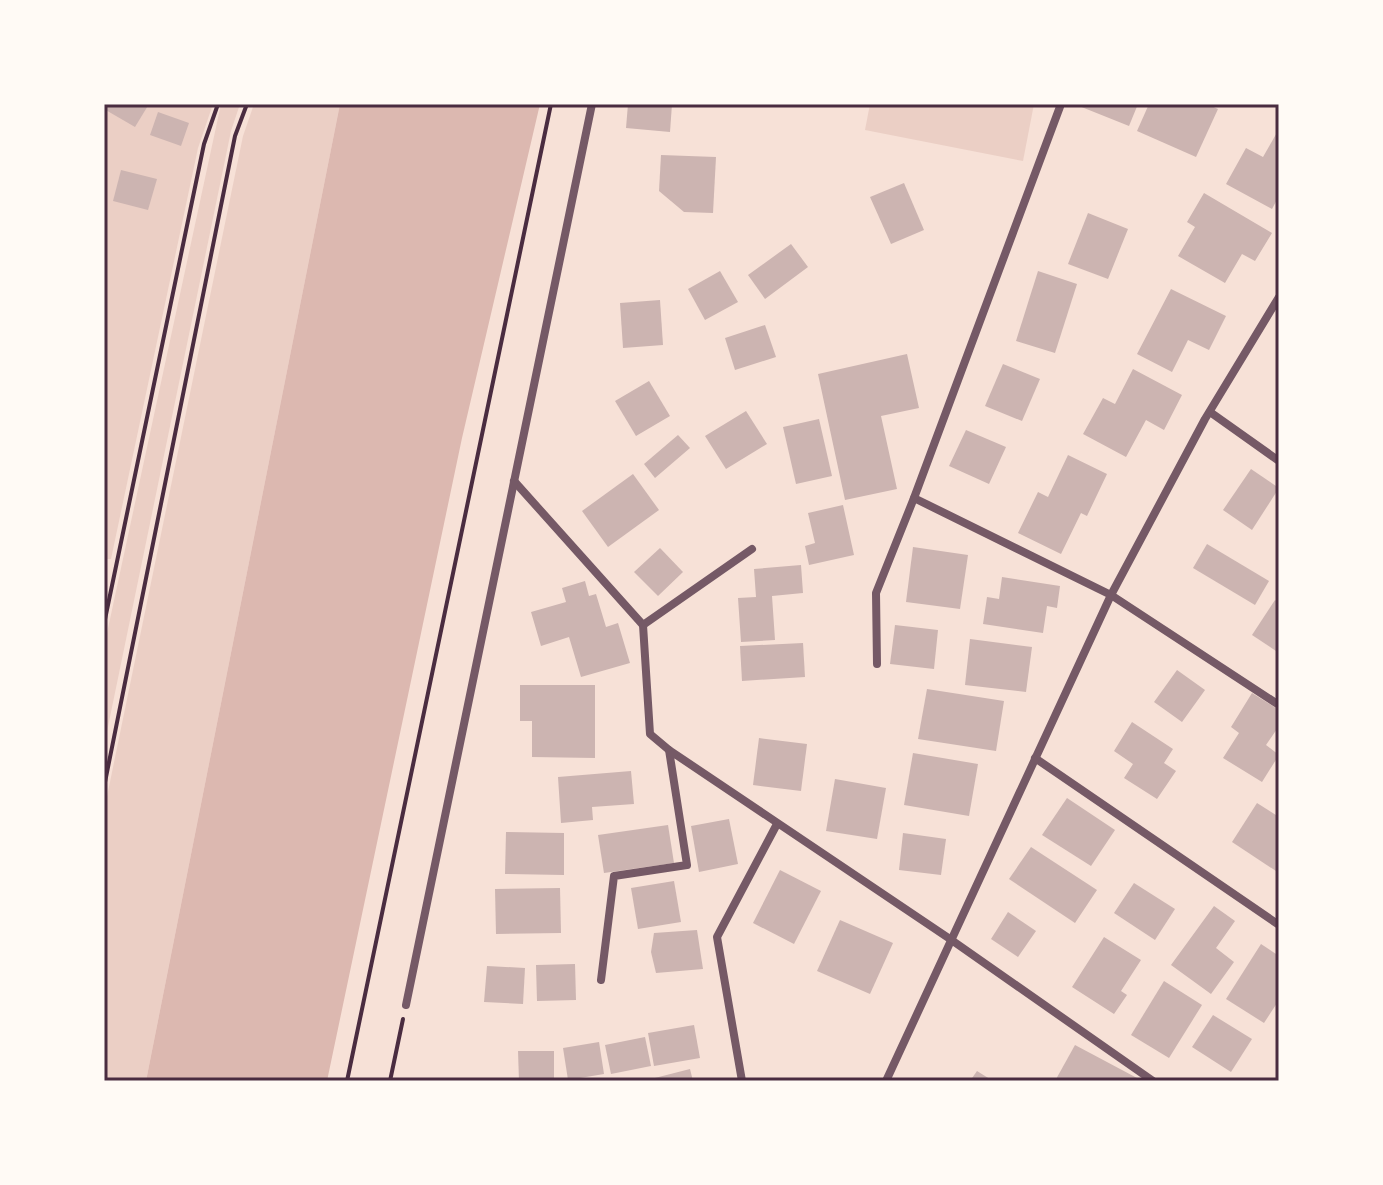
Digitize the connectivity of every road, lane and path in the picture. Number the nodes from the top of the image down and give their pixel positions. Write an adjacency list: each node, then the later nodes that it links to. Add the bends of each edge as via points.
1 (218, 104): 13 (path, via 204,144)
2 (247, 104): 19 (path, via 235,136)
3 (551, 104): 25 (path)
4 (592, 104): 9 (street)
5 (1061, 104): 10 (street)
6 (1279, 297): 7 (street)
7 (1210, 412): 8 (street); 12 (street)
8 (1279, 461)
9 (514, 481): 14 (street); 24 (street)
10 (914, 498): 12 (street); 15 (street, via 876,593)
11 (752, 549): 14 (street)
12 (1111, 595): 16 (street); 18 (street)
13 (104, 624)
14 (643, 625): 17 (street, via 650,734)
15 (877, 664)
16 (1279, 705)
17 (669, 750): 20 (street); 23 (street, via 687,865 614,876)
18 (1035, 758): 21 (street); 22 (street)
19 (104, 787)
20 (777, 824): 22 (street); 27 (street, via 717,937)
21 (1279, 925)
22 (950, 939): 28 (street); 29 (street)
23 (601, 980)
24 (406, 1005): 26 (path)
25 (347, 1081)
26 (390, 1081)
27 (742, 1081)
28 (886, 1081)
29 (1153, 1081)

